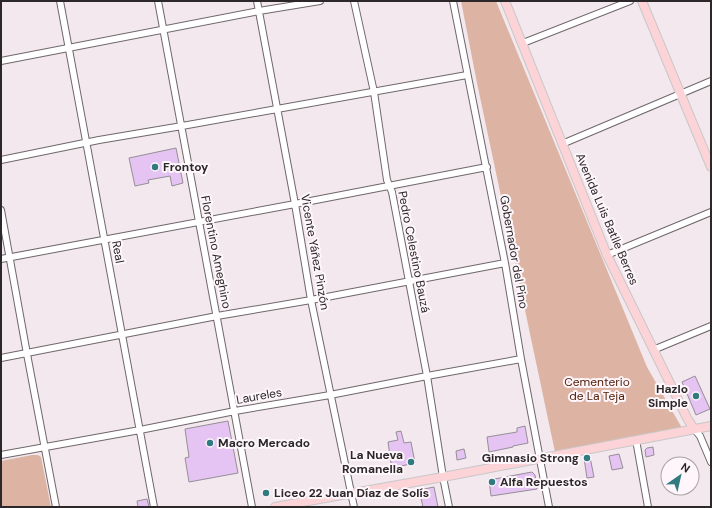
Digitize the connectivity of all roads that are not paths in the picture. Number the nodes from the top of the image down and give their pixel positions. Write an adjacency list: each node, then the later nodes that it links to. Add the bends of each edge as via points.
1 (60, 1): 13 (street, Real)
2 (158, 1): 11 (street, Florentino Ameghino)
3 (257, 1): 10 (street, Vicente Yáñez Pinzón)
4 (320, 1): 10 (street)
5 (354, 1): 17 (street, Pedro Celestino Bauzá)
6 (454, 1): 15 (street, Gobernador del Pino)
7 (505, 1): 12 (main road, Avenida Luis Batlle Berres)
8 (630, 1): 12 (street)
9 (642, 1): 18 (main road)
10 (259, 11): 11 (street); 19 (street, Vicente Yáñez Pinzón)
11 (164, 30): 13 (street); 20 (street, Florentino Ameghino)
12 (523, 43): 22 (main road, Avenida Luis Batlle Berres)
13 (69, 48): 14 (street); 21 (street, Real)
14 (1, 61)
15 (467, 75): 17 (street); 25 (street, Gobernador del Pino)
16 (711, 81): 18 (street)
17 (374, 92): 19 (street); 26 (street, Pedro Celestino Bauzá)
18 (680, 94): 22 (street); 24 (main road)
19 (277, 109): 20 (street); 27 (street, Vicente Yáñez Pinzón)
20 (182, 126): 21 (street); 30 (street, Florentino Ameghino)
21 (86, 143): 23 (street); 31 (street, Real)
22 (562, 144): 32 (main road, Avenida Luis Batlle Berres)
23 (1, 160)
24 (711, 166)
25 (487, 167): 26 (street); 35 (street, Gobernador del Pino)
26 (389, 185): 27 (street); 36 (street, Pedro Celestino Bauzá)
27 (295, 204): 30 (street); 37 (street, Vicente Yáñez Pinzón)
28 (1, 210): 33 (street)
29 (711, 212): 32 (street)
30 (199, 222): 31 (street); 38 (street, Florentino Ameghino)
31 (104, 239): 33 (street); 40 (street, Real)
32 (606, 255): 41 (main road, Avenida Luis Batlle Berres)
33 (10, 257): 34 (street); 42 (street)
34 (1, 259)
35 (505, 263): 36 (street); 44 (street, Gobernador del Pino)
36 (408, 281): 37 (street); 45 (street, Pedro Celestino Bauzá)
37 (311, 300): 38 (street); 46 (street, Vicente Yáñez Pinzón)
38 (217, 316): 40 (street); 47 (street, Florentino Ameghino)
39 (711, 326): 41 (street)
40 (122, 334): 42 (street); 50 (street, Real)
41 (653, 350): 49 (main road, Avenida Luis Batlle Berres)
42 (27, 354): 43 (street); 52 (street)
43 (1, 358)
44 (521, 359): 45 (street, Laureles); 54 (street, Gobernador del Pino)
45 (427, 376): 46 (street, Laureles); 56 (street, Pedro Celestino Bauzá)
46 (330, 395): 47 (street, Laureles); 57 (street, Vicente Yáñez Pinzón)
47 (235, 411): 50 (street, Laureles); 60 (street, Florentino Ameghino)
48 (711, 426): 49 (main road)
49 (694, 429): 51 (main road); 55 (street, Avenida Luis Batlle Berres, via 700,436)
50 (140, 430): 52 (street, Laureles); 59 (street, Real)
51 (636, 440): 54 (main road); 65 (street)
52 (45, 447): 53 (street, Laureles); 58 (street)
53 (1, 455)
54 (540, 459): 56 (main road); 64 (street, Gobernador del Pino)
55 (711, 462)
56 (443, 477): 57 (main road); 63 (street, Pedro Celestino Bauzá)
57 (352, 493): 61 (main road); 62 (street, Vicente Yáñez Pinzón)
58 (56, 507)
59 (154, 507)
60 (252, 507)
61 (275, 507)
62 (354, 507)
63 (449, 507)
64 (549, 507)
65 (648, 507)

